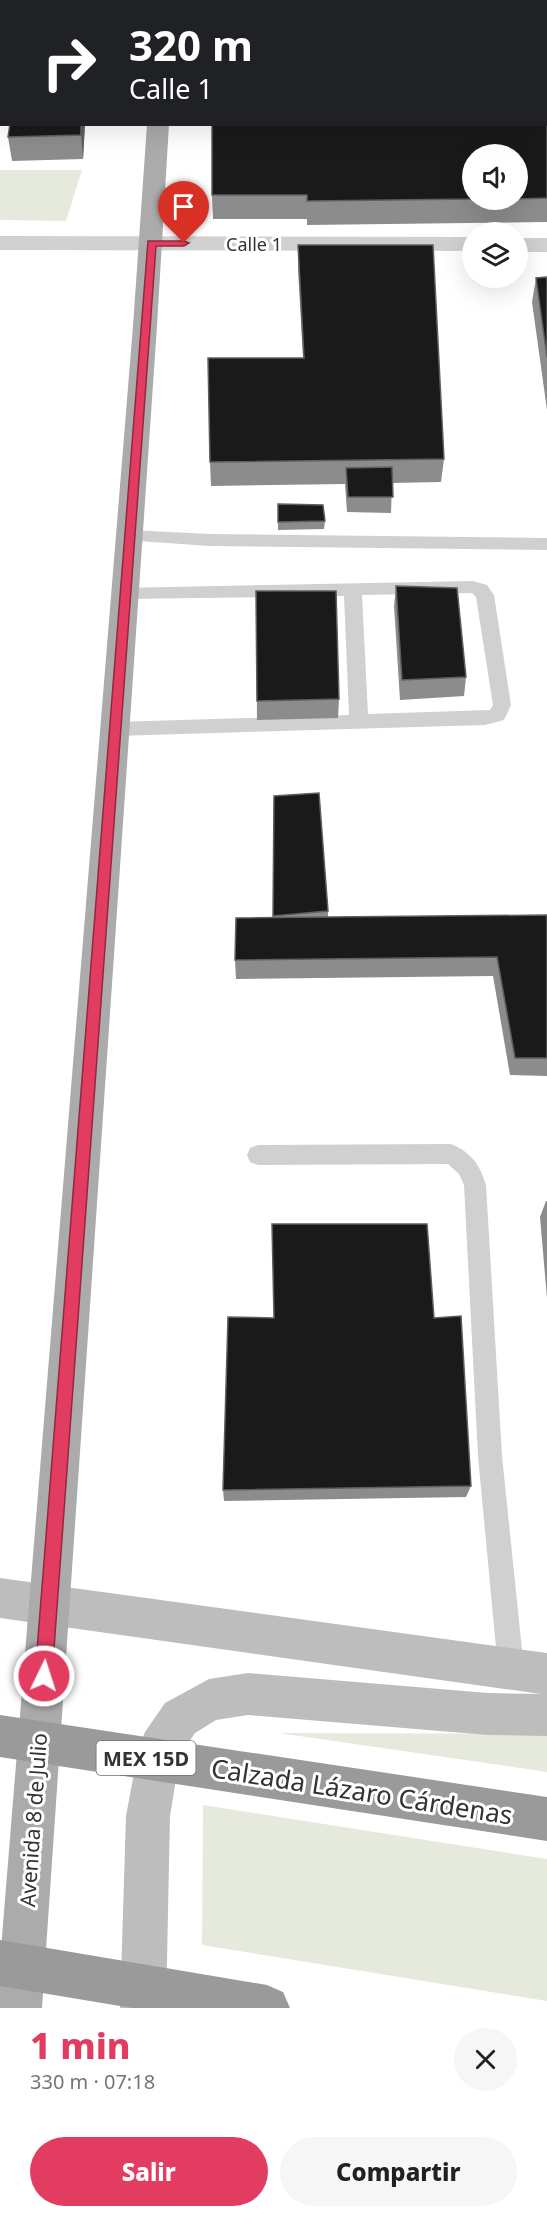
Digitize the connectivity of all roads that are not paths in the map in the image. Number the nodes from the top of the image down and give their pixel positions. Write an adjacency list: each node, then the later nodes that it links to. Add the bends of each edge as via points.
1 (158, 126): 3 (main road, Avenida 8 de Julio)
2 (0, 243): 3 (street, Calle 1)
3 (151, 243): 4 (street, Calle 1); 7 (main road, Avenida 8 de Julio)
4 (462, 244)
5 (528, 245): 6 (street)
6 (547, 245)
7 (129, 536): 8 (lane); 10 (main road, Avenida 8 de Julio)
8 (547, 544)
9 (353, 590): 10 (lane); 11 (lane); 11 (lane, via 466,586 481,590 502,705 498,715 491,718)
10 (125, 593): 12 (main road, Avenida 8 de Julio)
11 (359, 721): 12 (lane)
12 (115, 729): 15 (main road, Avenida 8 de Julio)
13 (258, 1155): 16 (lane, via 451,1154 464,1160 472,1171 490,1456)
14 (0, 1598): 15 (main road)
15 (49, 1605): 16 (main road); 21 (main road, Avenida 8 de Julio)
16 (529, 1671)
17 (547, 1715): 22 (main road, via 488,1714 248,1694 209,1700 180,1718 160,1747 148,1816)
18 (0, 1736): 19 (highway, Calzada Lázaro Cárdenas / MEX 15D)
19 (547, 1820)
20 (0, 1963): 23 (highway)
21 (19, 2008)
22 (143, 2008)
23 (267, 2008)

